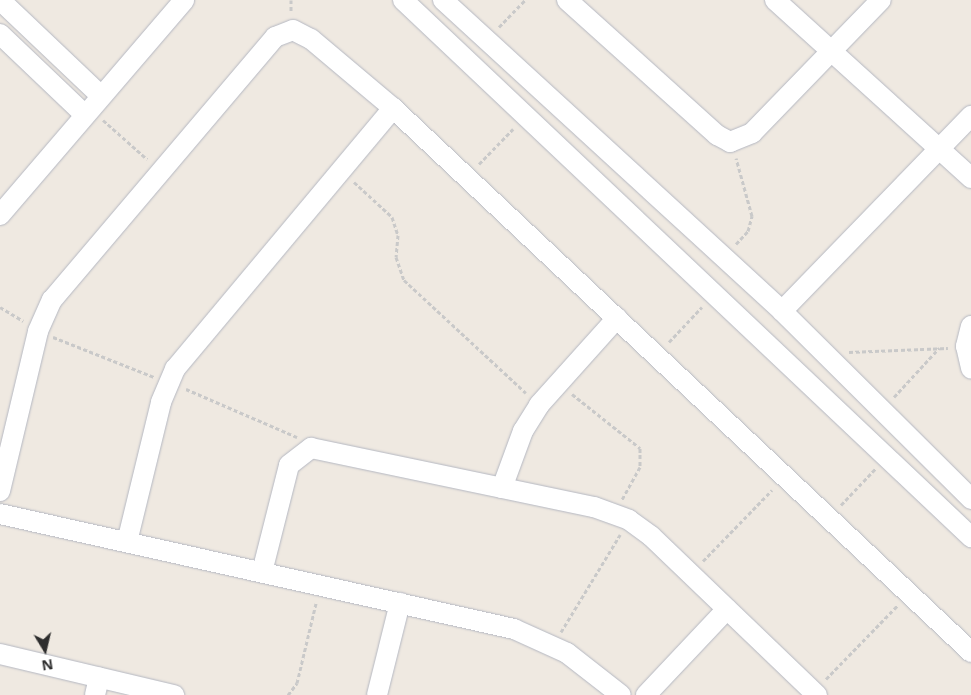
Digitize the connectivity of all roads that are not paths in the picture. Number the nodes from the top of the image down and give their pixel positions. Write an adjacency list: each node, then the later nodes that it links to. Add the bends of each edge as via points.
1 (0, 0): 10 (street)
2 (184, 0): 10 (street)
3 (403, 0): 24 (street, via 716,292)
4 (443, 0): 16 (street)
5 (567, 0): 9 (street, via 717,135 730,142 752,133)
6 (775, 0): 9 (street)
7 (882, 0): 9 (street)
8 (0, 34): 10 (street)
9 (831, 51): 13 (street)
10 (92, 106): 15 (street)
11 (393, 108): 17 (street); 21 (street, via 303,33 283,32 161,171 46,310); 25 (street, via 175,370 161,402)
12 (971, 116): 13 (street)
13 (939, 149): 14 (street); 16 (street)
14 (971, 178)
15 (0, 215)
16 (782, 312): 22 (street)
17 (617, 318): 20 (street, via 539,405 516,445); 29 (street)
18 (971, 326): 19 (street, via 966,346)
19 (971, 368)
20 (502, 488): 26 (street, via 311,448 289,465); 28 (street, via 622,517)
21 (0, 491)
22 (971, 499)
23 (0, 514): 25 (street)
24 (971, 537)
25 (127, 542): 26 (street)
26 (262, 572): 27 (street)
27 (400, 603): 34 (street); 35 (street, via 514,629 553,646)
28 (727, 609): 32 (street); 36 (street)
29 (971, 652)
30 (0, 654): 31 (street)
31 (97, 686): 33 (street)
32 (815, 693)
33 (174, 695)
34 (377, 695)
35 (621, 695)
36 (646, 695)

